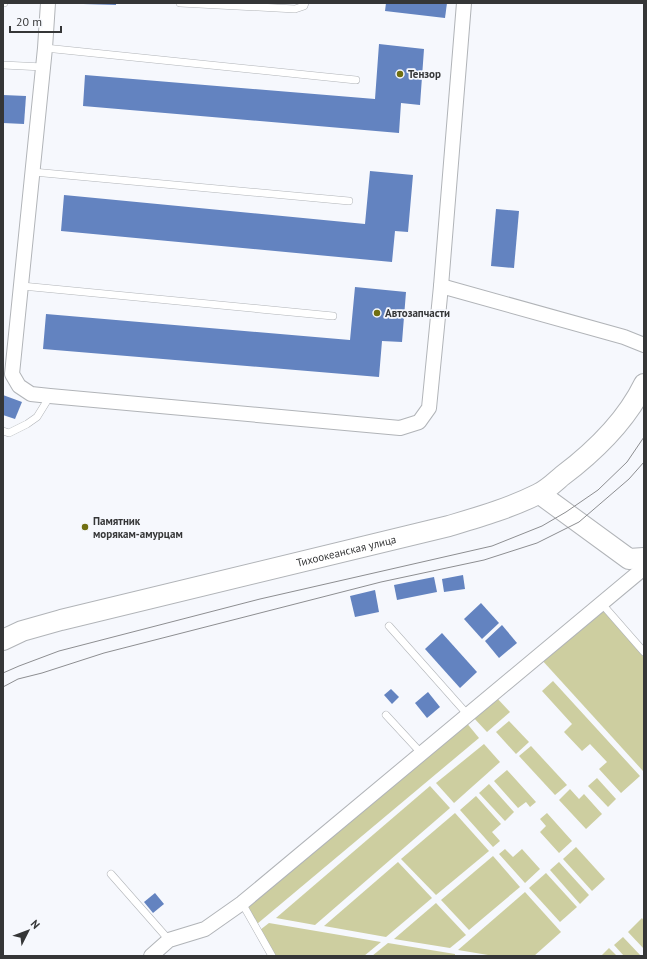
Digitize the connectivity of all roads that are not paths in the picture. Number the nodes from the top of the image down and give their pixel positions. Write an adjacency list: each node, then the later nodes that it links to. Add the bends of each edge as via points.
1 (48, 3): 5 (street)
2 (180, 3): 3 (lane, via 295,9 304,6)
3 (305, 3)
4 (464, 3): 12 (street)
5 (45, 48): 7 (street); 8 (lane)
6 (3, 65): 7 (lane)
7 (43, 67): 9 (street)
8 (356, 80)
9 (33, 172): 10 (lane); 11 (street)
10 (349, 201)
11 (22, 286): 13 (lane); 16 (street, via 12,374 19,386 32,394)
12 (441, 286): 14 (street, via 624,337); 16 (street, via 429,408 419,422 400,428)
13 (333, 316)
14 (644, 345)
15 (644, 384): 18 (main road, Тихоокеанская улица, via 621,420 588,456)
16 (50, 396): 17 (lane, via 37,417 9,433)
17 (3, 431)
18 (540, 494): 19 (main road, via 629,559); 23 (main road, Тихоокеанская улица, via 496,512 449,526 61,620)
19 (644, 558)
20 (644, 568): 21 (street)
21 (602, 604): 24 (lane); 26 (street)
22 (389, 626): 26 (lane)
23 (3, 640)
24 (644, 652)
25 (386, 715): 27 (lane)
26 (468, 715): 27 (street)
27 (422, 754): 29 (street)
28 (111, 874): 30 (lane)
29 (242, 903): 30 (street, via 205,929); 32 (lane)
30 (169, 940): 31 (street)
31 (151, 956)
32 (272, 956)

